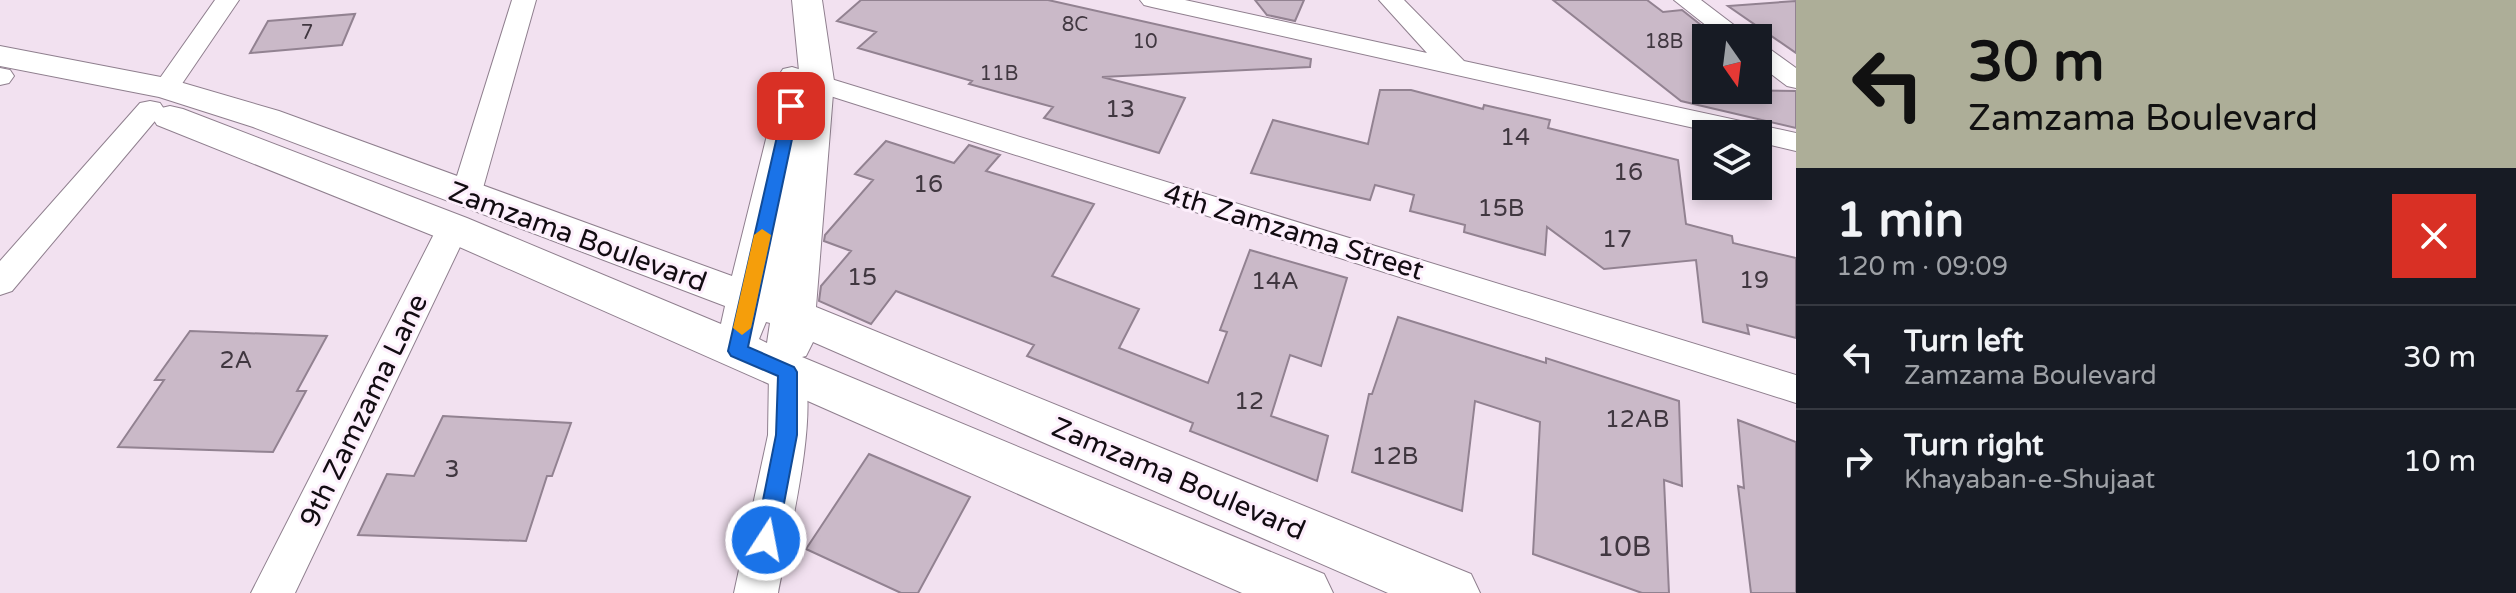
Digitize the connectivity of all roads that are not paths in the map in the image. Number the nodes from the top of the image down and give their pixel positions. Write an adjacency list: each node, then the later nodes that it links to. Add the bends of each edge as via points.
1 (227, 0): 15 (street)
2 (524, 0): 17 (street, 9th Zamzama Lane)
3 (785, 0): 13 (main road)
4 (807, 0): 13 (main road)
5 (1152, 0): 11 (street)
6 (1391, 0): 11 (street)
7 (1686, 0): 8 (street)
8 (1719, 24)
9 (0, 56): 15 (main road, Zamzama Boulevard)
10 (1772, 62): 14 (street)
11 (1455, 67): 16 (street)
12 (0, 77): 15 (main road, Zamzama Boulevard)
13 (804, 78): 19 (main road, via 793,90); 20 (main road); 23 (street, 4th Zamzama Street)
14 (1796, 80)
15 (158, 99): 17 (main road, Zamzama Boulevard); 18 (street)
16 (1796, 142)
17 (460, 211): 19 (main road, Zamzama Boulevard); 21 (main road, Zamzama Boulevard); 24 (street, 9th Zamzama Lane)
18 (0, 283)
19 (747, 299): 20 (main road, Zamzama Boulevard); 21 (main road)
20 (793, 315): 22 (main road); 27 (main road, Zamzama Boulevard)
21 (738, 351): 22 (main road, Zamzama Boulevard)
22 (787, 372): 25 (street, via 787,435); 26 (main road, Zamzama Boulevard)
23 (1796, 389)
24 (273, 593)
25 (756, 593)
26 (1304, 593)
27 (1451, 593)

